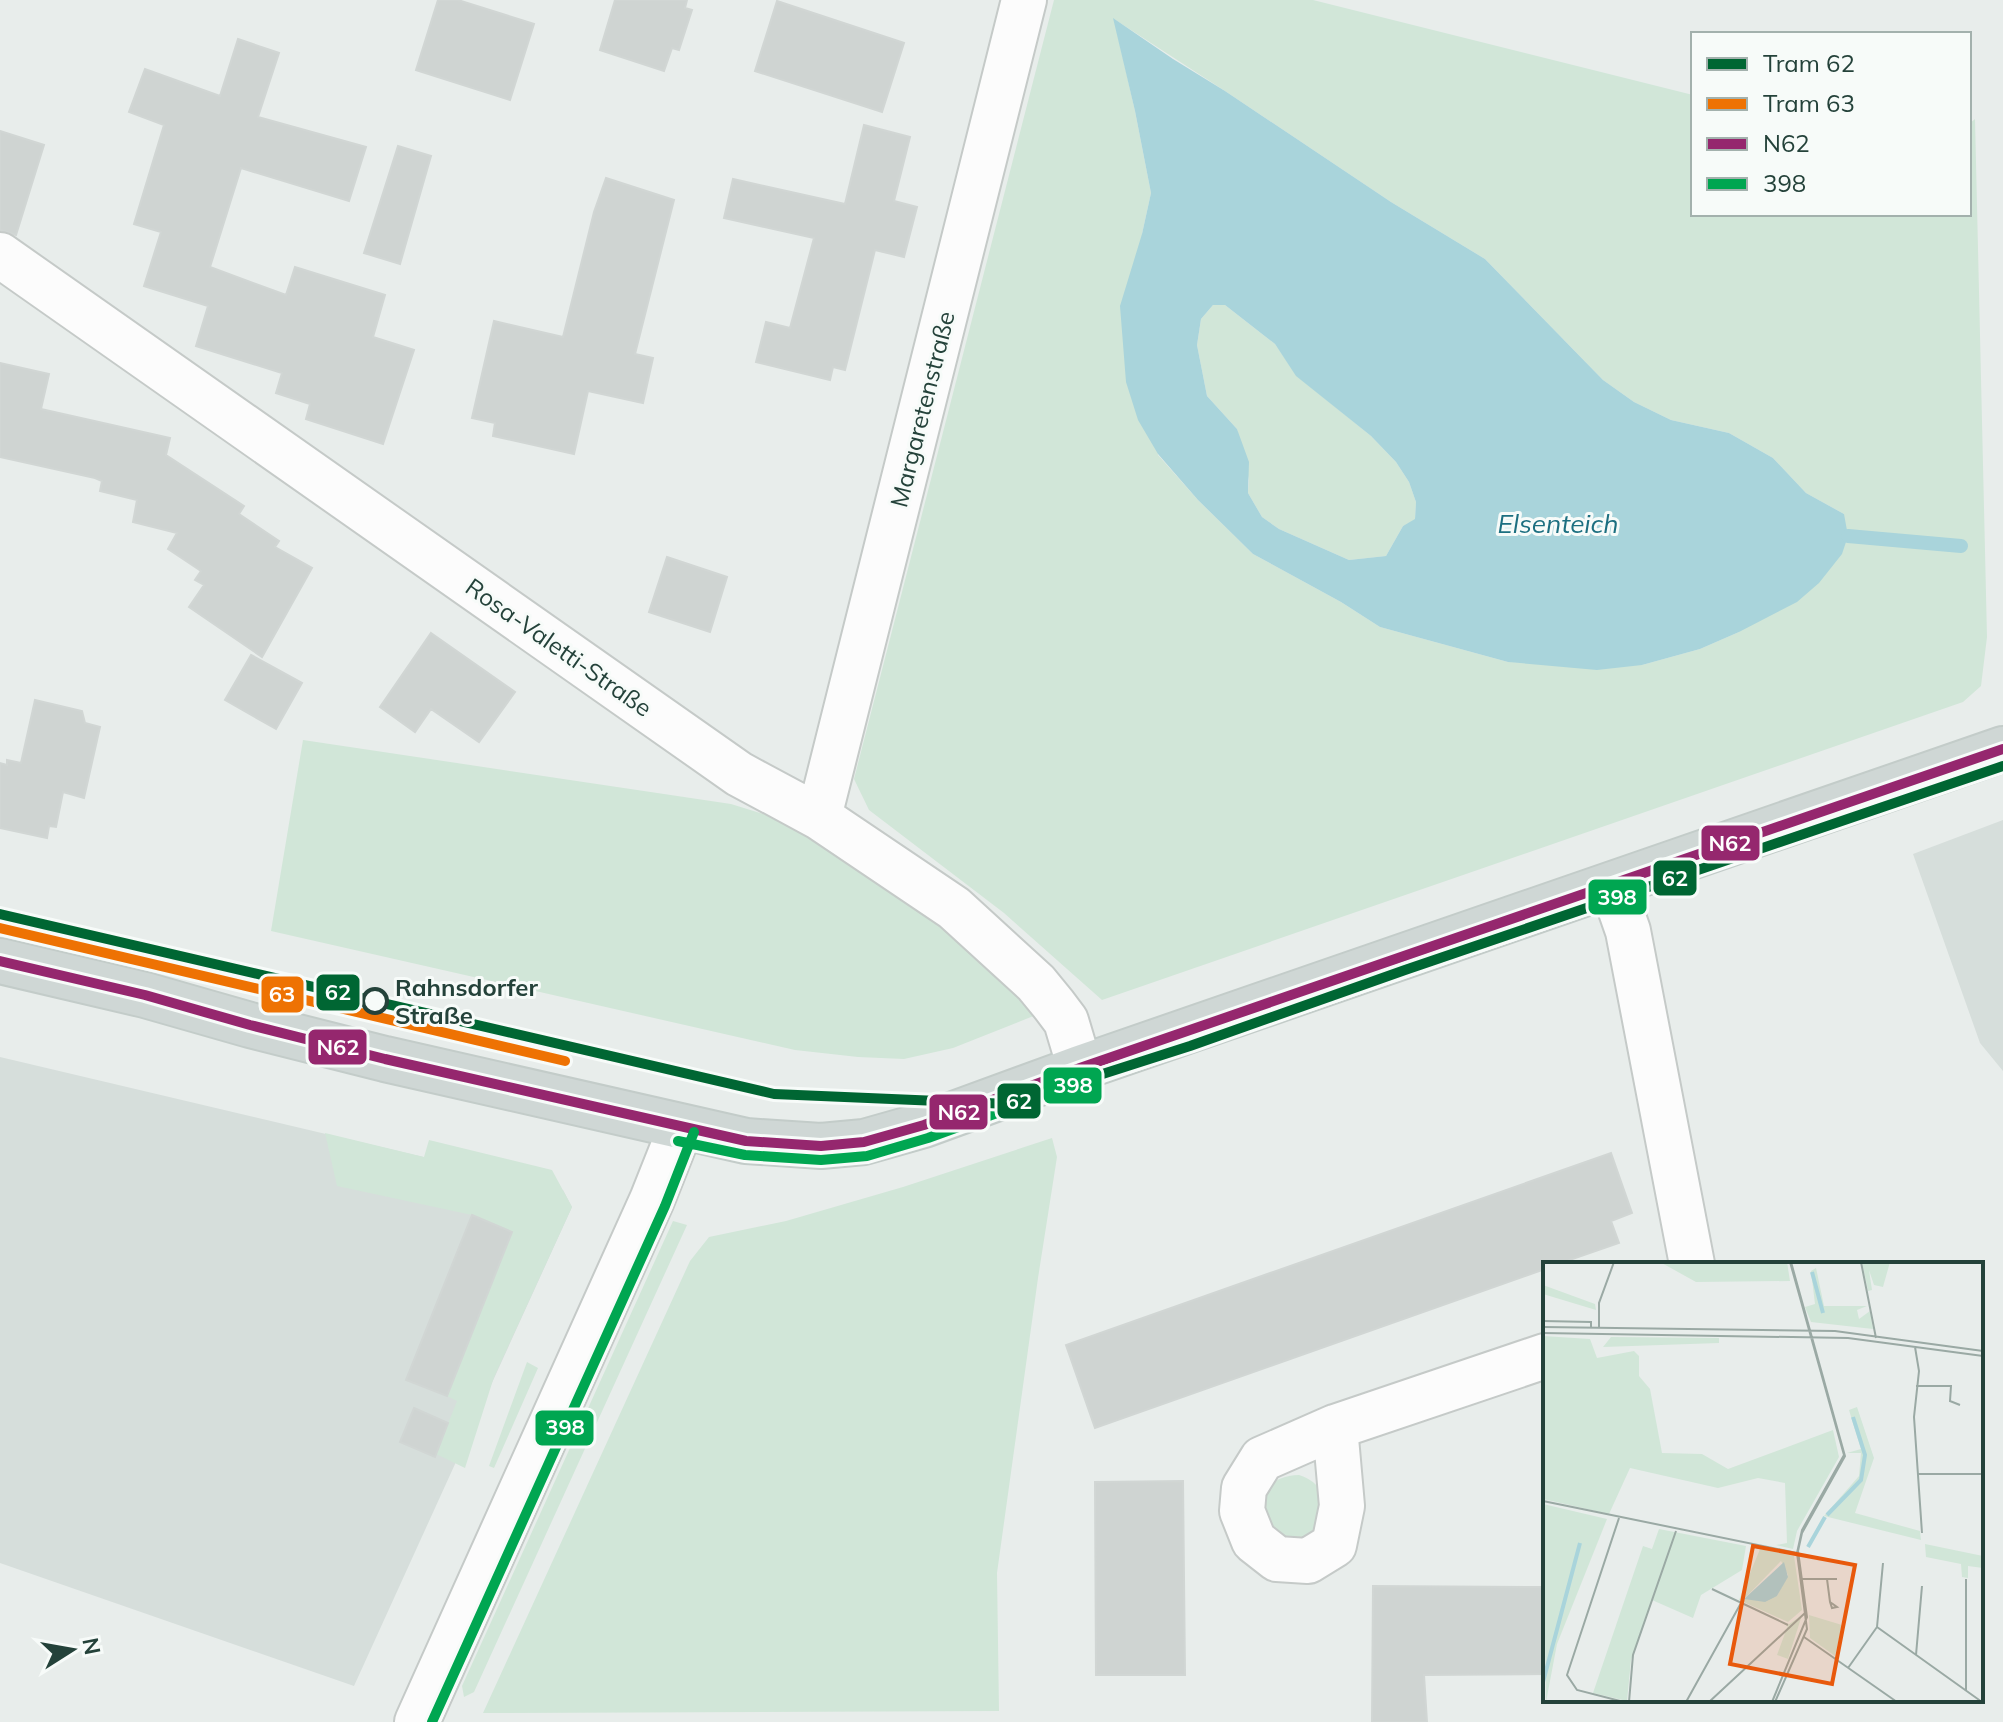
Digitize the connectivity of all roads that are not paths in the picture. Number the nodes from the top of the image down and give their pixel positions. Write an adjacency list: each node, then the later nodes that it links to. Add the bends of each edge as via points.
1 (1024, 0): 4 (street, Margaretenstraße)
2 (0, 255): 4 (street, Rosa-Valetti-Straße, via 739,774)
3 (2003, 749): 5 (main road)
4 (819, 817): 7 (street, Rosa-Valetti-Straße, via 954,908 1036,983 1066,1021)
5 (1612, 885): 7 (main road); 9 (street, via 1628,931)
6 (0, 961): 8 (main road, via 385,1059)
7 (1080, 1068): 8 (main road, via 864,1142 821,1146 746,1141)
8 (681, 1127): 12 (street)
9 (1692, 1262)
10 (1543, 1357): 11 (street)
11 (1335, 1427)
12 (417, 1722)

